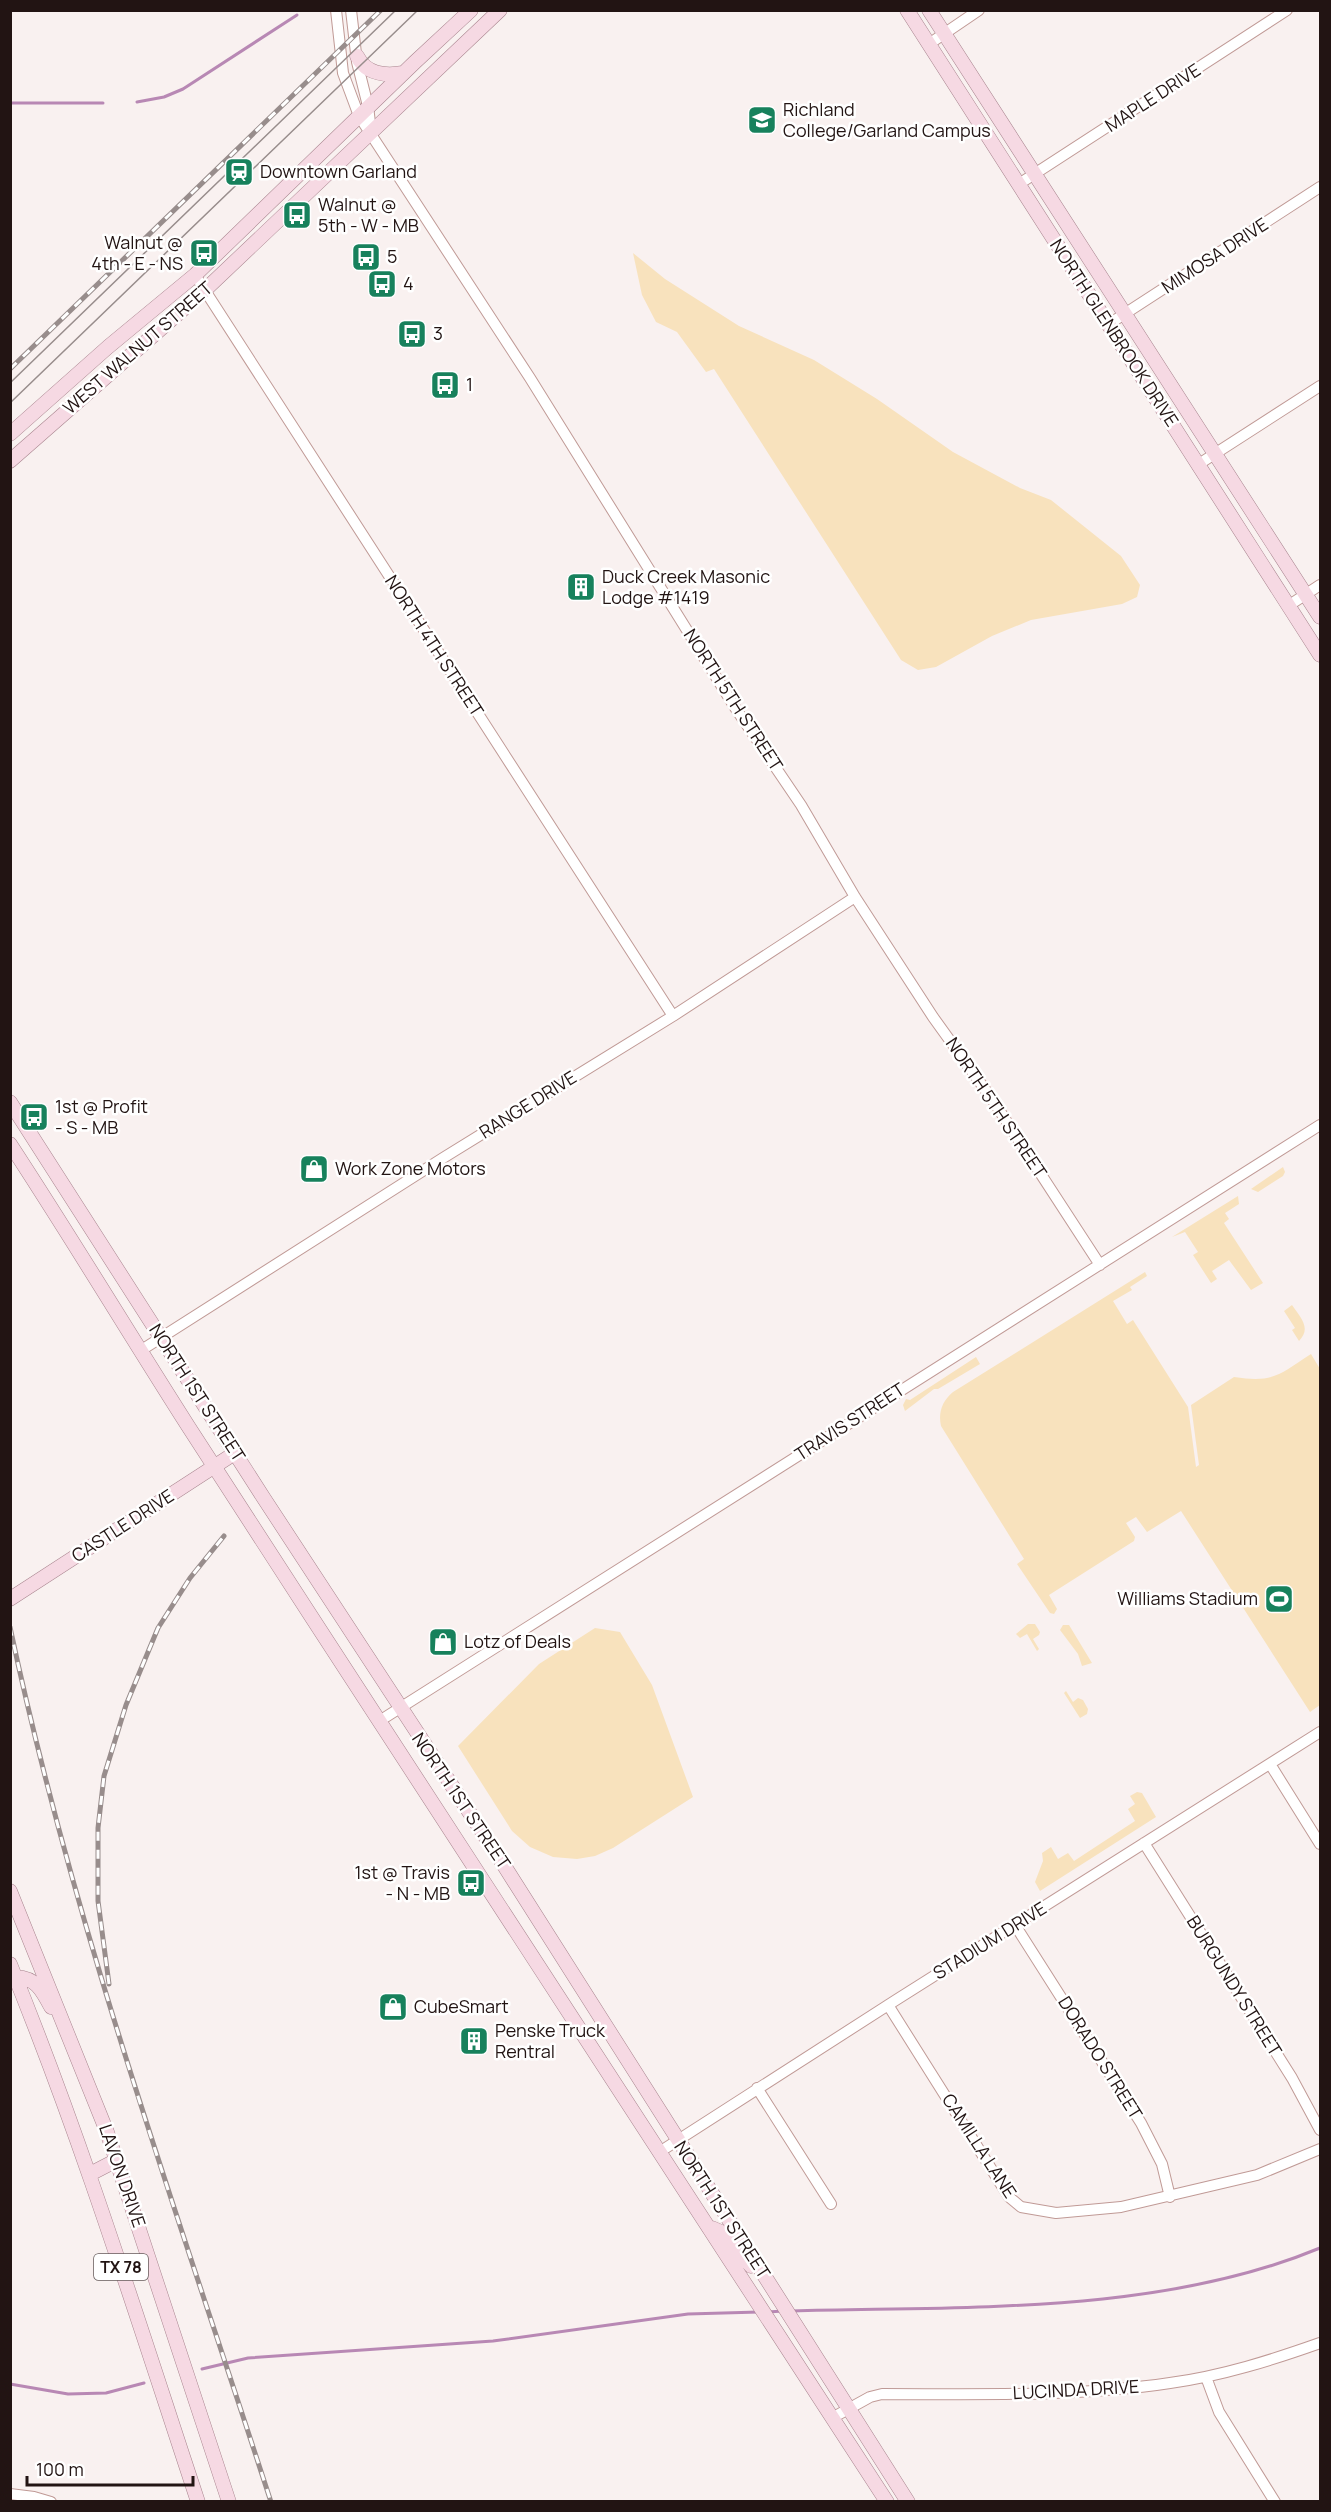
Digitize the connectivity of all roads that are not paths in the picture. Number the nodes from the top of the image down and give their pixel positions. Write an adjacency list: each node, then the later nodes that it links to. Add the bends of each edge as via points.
1 (336, 10): 13 (street, NORTH 5TH STREET, via 343,73)
2 (351, 10): 11 (street, NORTH 5TH STREET)
3 (471, 10): 12 (main road, WEST WALNUT STREET)
4 (500, 10): 14 (main road, WEST WALNUT STREET)
5 (907, 10): 10 (main road, NORTH GLENBROOK DRIVE)
6 (929, 10): 9 (main road, NORTH GLENBROOK DRIVE)
7 (979, 10): 9 (street)
8 (1287, 10): 15 (street, MAPLE DRIVE)
9 (944, 33): 10 (street); 15 (main road, NORTH GLENBROOK DRIVE)
10 (929, 44): 16 (main road, NORTH GLENBROOK DRIVE)
11 (357, 56): 12 (main road, via 362,66 374,72); 13 (street, NORTH 5TH STREET)
12 (403, 73): 13 (main road, WEST WALNUT STREET)
13 (364, 111): 14 (street, NORTH 5TH STREET); 18 (main road, WEST WALNUT STREET)
14 (371, 131): 19 (main road, WEST WALNUT STREET); 32 (street, NORTH 5TH STREET, via 736,709 801,805)
15 (1035, 175): 16 (street, MAPLE DRIVE); 20 (main road, NORTH GLENBROOK DRIVE)
16 (1020, 184): 21 (main road, NORTH GLENBROOK DRIVE)
17 (1320, 188): 20 (street, MIMOSA DRIVE)
18 (195, 275): 19 (street, NORTH 4TH STREET); 23 (main road, WEST WALNUT STREET)
19 (204, 290): 25 (main road, WEST WALNUT STREET); 33 (street, NORTH 4TH STREET)
20 (1125, 314): 21 (street, MIMOSA DRIVE); 24 (main road, NORTH GLENBROOK DRIVE)
21 (1109, 324): 26 (main road, NORTH GLENBROOK DRIVE)
22 (1320, 386): 24 (street)
23 (10, 434)
24 (1216, 453): 26 (street); 28 (main road, NORTH GLENBROOK DRIVE)
25 (10, 461)
26 (1199, 464): 29 (main road, NORTH GLENBROOK DRIVE)
27 (1320, 585): 28 (street)
28 (1306, 594): 29 (street); 30 (main road, NORTH GLENBROOK DRIVE)
29 (1288, 606): 31 (main road, NORTH GLENBROOK DRIVE)
30 (1320, 617)
31 (1320, 656)
32 (855, 897): 33 (street, RANGE DRIVE); 39 (street, NORTH 5TH STREET)
33 (673, 1016): 40 (street, RANGE DRIVE)
34 (10, 1102): 37 (main road, NORTH 1ST STREET)
35 (1320, 1125): 39 (street, TRAVIS STREET)
36 (10, 1144): 38 (main road, NORTH 1ST STREET)
37 (40, 1147): 38 (main road); 40 (main road, NORTH 1ST STREET)
38 (21, 1160): 41 (main road, NORTH 1ST STREET)
39 (1100, 1265): 47 (street, TRAVIS STREET)
40 (161, 1337): 41 (street, RANGE DRIVE); 42 (main road, NORTH 1ST STREET)
41 (140, 1351): 43 (main road, NORTH 1ST STREET)
42 (235, 1453): 43 (main road, CASTLE DRIVE); 45 (main road, NORTH 1ST STREET)
43 (214, 1466): 44 (main road, CASTLE DRIVE); 46 (main road, NORTH 1ST STREET)
44 (10, 1599)
45 (378, 1675): 46 (main road); 47 (main road, NORTH 1ST STREET)
46 (359, 1687): 48 (main road, NORTH 1ST STREET)
47 (400, 1708): 48 (street, TRAVIS STREET); 51 (main road, NORTH 1ST STREET)
48 (381, 1720): 54 (main road, NORTH 1ST STREET)
49 (1320, 1732): 50 (street, STADIUM DRIVE)
50 (1270, 1764): 52 (street, STADIUM DRIVE); 53 (street)
51 (488, 1840): 54 (main road); 62 (main road, NORTH 1ST STREET)
52 (1144, 1843): 56 (street, STADIUM DRIVE); 61 (street, BURGUNDY STREET, via 1292,2078)
53 (1320, 1844)
54 (467, 1853): 64 (main road, NORTH 1ST STREET)
55 (10, 1891): 59 (main road, LAVON DRIVE / TX 78)
56 (1016, 1925): 58 (street, STADIUM DRIVE); 67 (street, DORADO STREET, via 1141,2123 1162,2164)
57 (13, 1971): 59 (main road, via 40,1987); 66 (main road, LAVON DRIVE / TX 78)
58 (888, 2005): 60 (street, STADIUM DRIVE); 67 (street, CAMILLA LANE, via 1009,2197 1021,2207 1056,2213)
59 (77, 2053): 65 (main road, LAVON DRIVE / TX 78)
60 (758, 2088): 62 (street, STADIUM DRIVE); 68 (street)
61 (1320, 2130)
62 (677, 2140): 64 (street, STADIUM DRIVE); 70 (main road, NORTH 1ST STREET)
63 (1320, 2149): 67 (street, CAMILLA LANE, via 1257,2175)
64 (660, 2151): 69 (main road, NORTH 1ST STREET)
65 (117, 2160): 66 (main road); 78 (main road, LAVON DRIVE / TX 78)
66 (90, 2174): 77 (main road, LAVON DRIVE / TX 78)
67 (1170, 2197)
68 (831, 2204)
69 (709, 2228): 70 (main road, via 721,2232); 74 (main road, NORTH 1ST STREET)
70 (776, 2295): 73 (main road, NORTH 1ST STREET)
71 (1320, 2343): 72 (street, LUCINDA DRIVE)
72 (1206, 2377): 73 (street, LUCINDA DRIVE, via 1170,2384 1042,2394 882,2394); 81 (street, via 1219,2412)
73 (849, 2408): 74 (street, LUCINDA DRIVE); 80 (main road, NORTH 1ST STREET)
74 (832, 2418): 79 (main road, NORTH 1ST STREET)
75 (10, 2494): 76 (street)
76 (51, 2502)
77 (198, 2502)
78 (229, 2502)
79 (887, 2502)
80 (908, 2502)
81 (1275, 2502)

